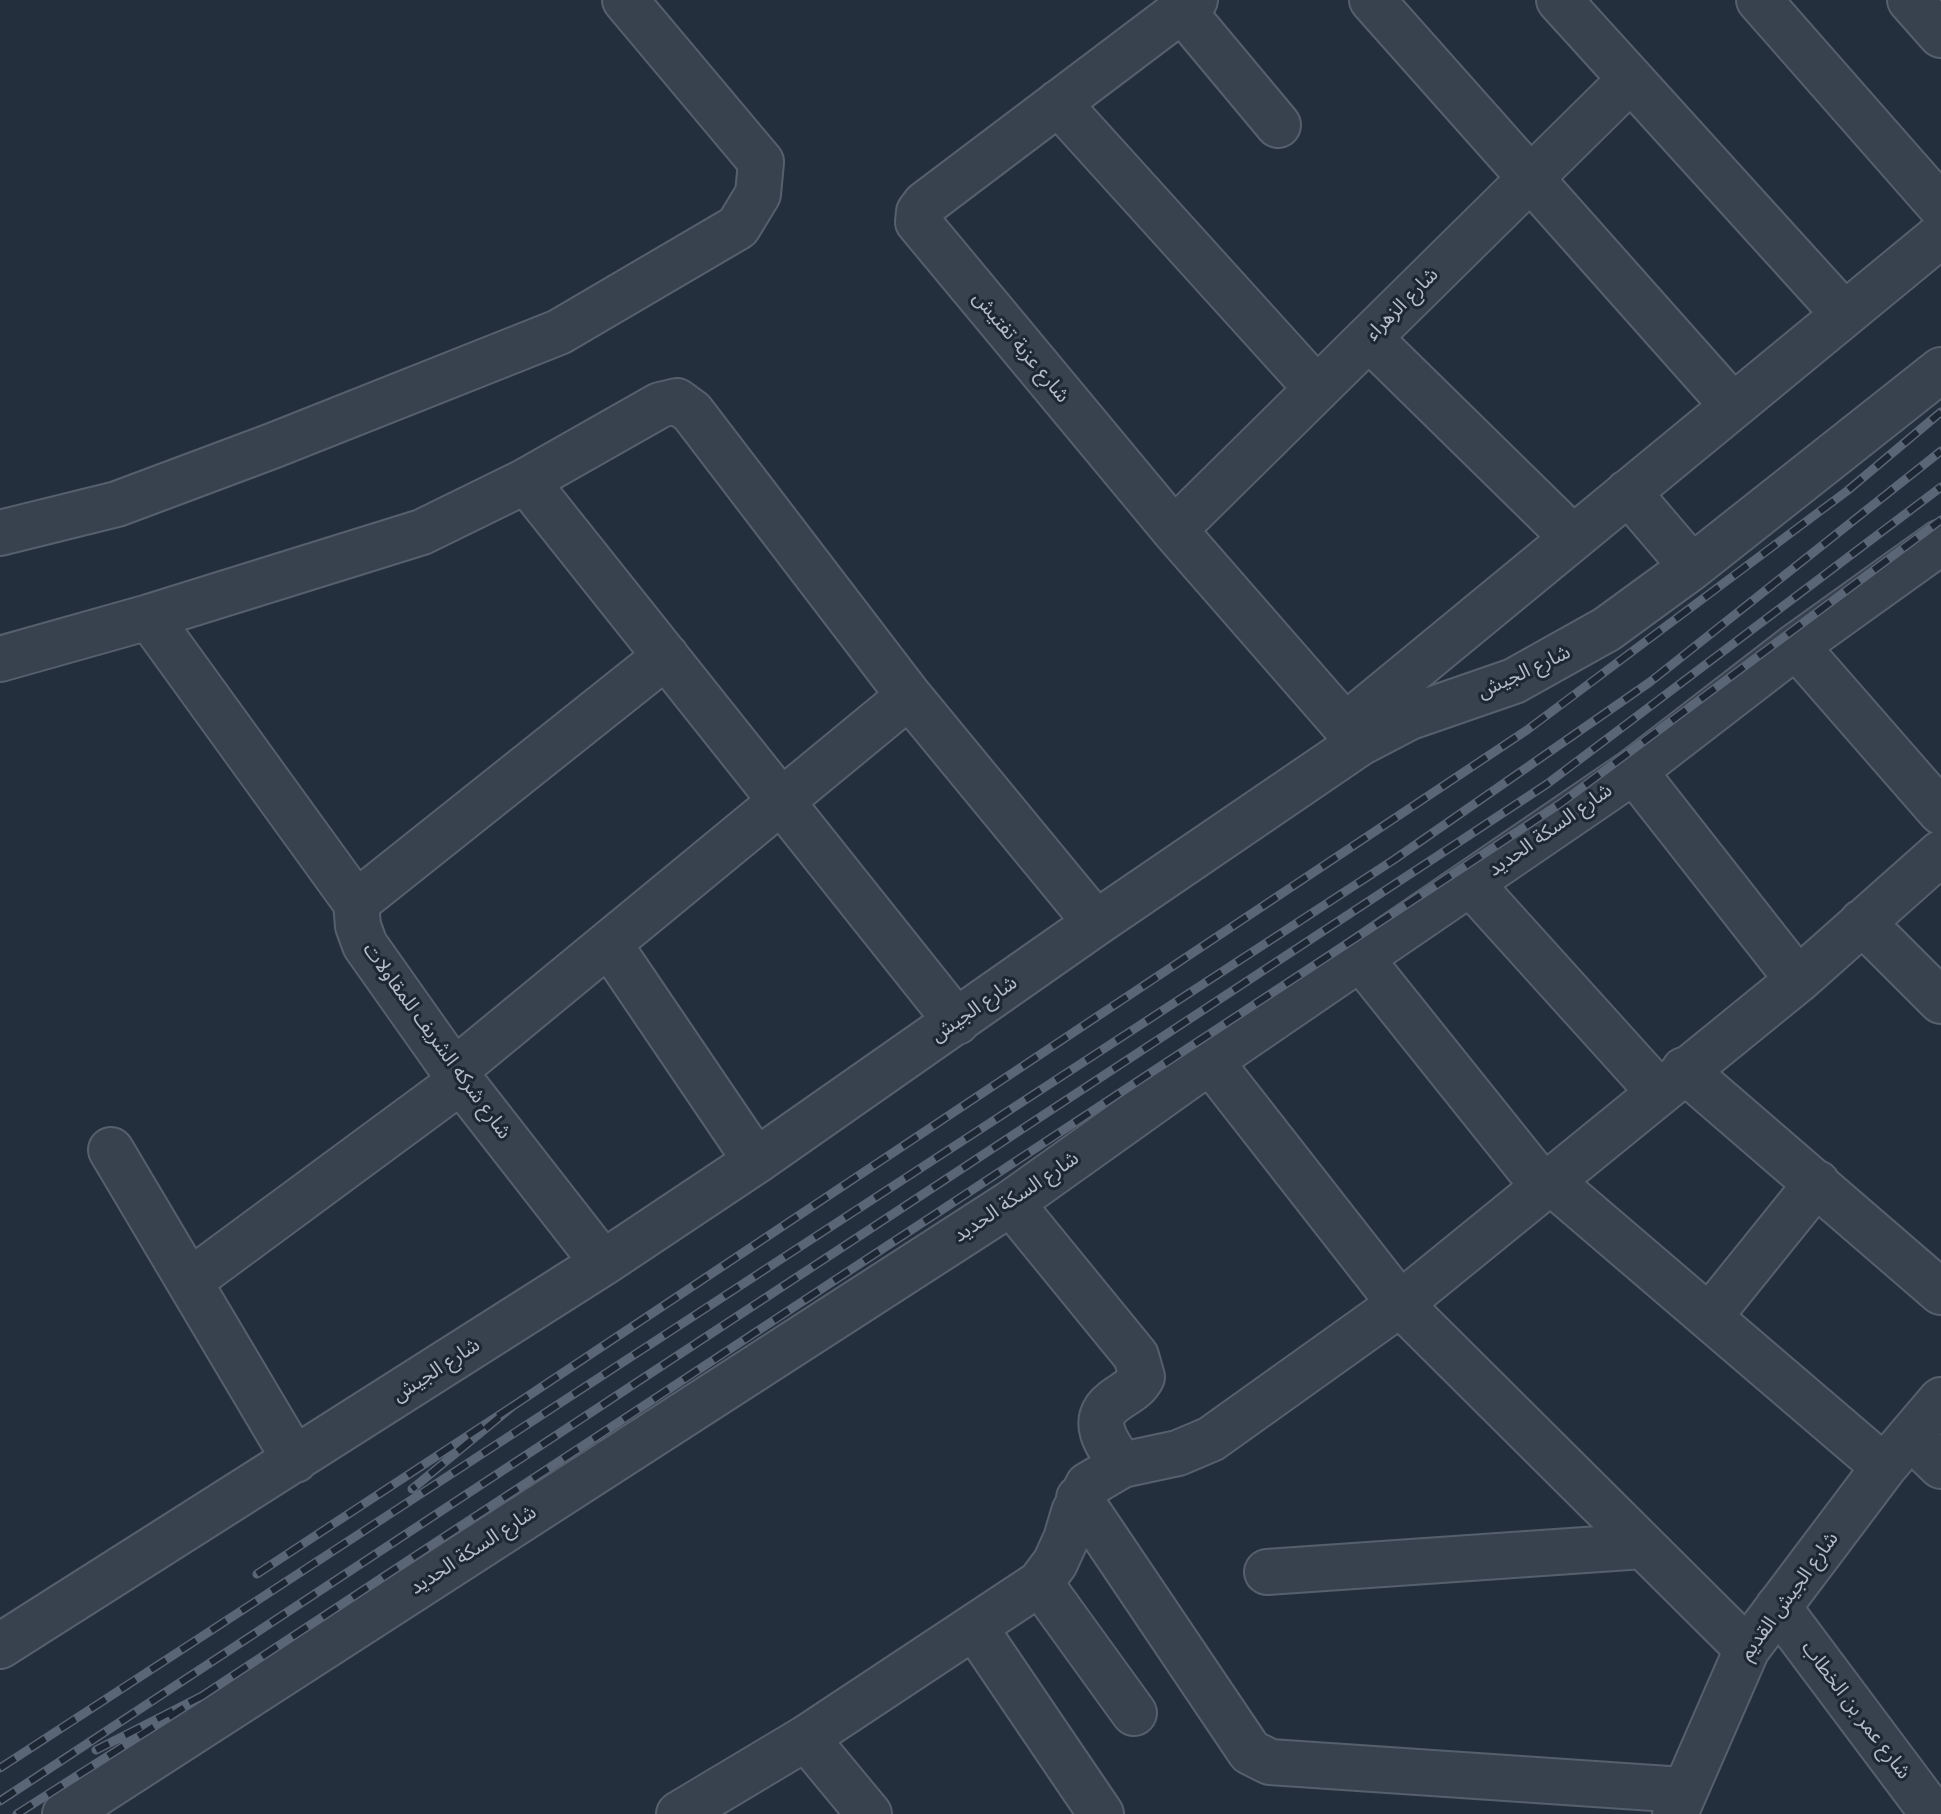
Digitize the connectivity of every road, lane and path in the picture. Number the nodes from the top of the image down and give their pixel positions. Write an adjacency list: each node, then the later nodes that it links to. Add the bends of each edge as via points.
1 (625, 0): 22 (street, via 761,162 758,194 738,227 559,332 117,504)
2 (1372, 0): 11 (street)
3 (1559, 0): 8 (street)
4 (1759, 0): 12 (street)
5 (1910, 0): 7 (street)
6 (1189, 5): 9 (street, شارع عزبة تفتيش); 10 (street)
7 (1941, 35)
8 (1631, 79): 11 (street, شارع الزهراء); 14 (street)
9 (1058, 103): 17 (street); 21 (street, شارع عزبة تفتيش, via 925,204 918,222)
10 (1278, 125)
11 (1530, 178): 15 (street, شارع الزهراء); 18 (street)
12 (1941, 207)
13 (1941, 235): 14 (street)
14 (1844, 314): 18 (street)
15 (1369, 338): 17 (street, شارع الزهراء); 23 (street)
16 (1941, 370): 25 (street, شارع الجيش)
17 (1317, 389): 21 (street, شارع الزهراء)
18 (1733, 406): 20 (street)
19 (526, 481): 26 (street, via 422,532); 28 (street); 30 (street, via 660,405 686,405)
20 (1628, 492): 23 (street); 25 (street)
21 (1174, 530): 31 (street, شارع عزبة تفتيش)
22 (0, 533)
23 (1573, 538): 31 (street)
24 (1941, 542): 27 (street, شارع السكة الحديد)
25 (1692, 567): 31 (street, شارع الجيش, via 1607,629 1514,681)
26 (149, 617): 29 (street); 37 (street, شارع شركه الشريف للمقاولات)
27 (1796, 646): 32 (street, شارع السكة الحديد); 34 (street)
28 (666, 656): 33 (street); 37 (street)
29 (0, 659)
30 (909, 696): 33 (street); 39 (street)
31 (1353, 734): 39 (street, شارع الجيش)
32 (1634, 771): 36 (street, شارع السكة الحديد); 42 (street)
33 (782, 802): 40 (street); 44 (street)
34 (1941, 812)
35 (1941, 853): 38 (street)
36 (1471, 884): 41 (street, شارع السكة الحديد); 47 (street)
37 (356, 903): 46 (street, شارع شركه الشريف للمقاولات, via 365,945)
38 (1862, 922): 42 (street); 43 (street)
39 (1096, 923): 44 (street, شارع الجيش)
40 (609, 944): 46 (street); 49 (street)
41 (1362, 960): 45 (street, شارع السكة الحديد); 50 (street)
42 (1798, 980): 47 (street)
43 (1941, 1001)
44 (957, 1022): 49 (street, شارع الجيش)
45 (1210, 1061): 52 (street, شارع السكة الحديد); 56 (street)
46 (458, 1076): 53 (street, شارع شركه الشريف للمقاولات); 54 (street)
47 (1672, 1081): 50 (street); 51 (street)
48 (111, 1150): 54 (street)
49 (756, 1161): 53 (street, شارع الجيش)
50 (1546, 1183): 56 (street); 57 (street)
51 (1817, 1183): 55 (street); 57 (street)
52 (1011, 1203): 61 (street, via 1141,1367 1137,1387 1103,1413 1104,1440); 74 (street, شارع السكة الحديد)
53 (603, 1263): 60 (street, شارع الجيش)
54 (190, 1281): 60 (street)
55 (1941, 1292)
56 (1400, 1304): 61 (street, via 1211,1439 1178,1453); 63 (street)
57 (1709, 1317): 59 (street)
58 (1941, 1400): 59 (street, شارع الجيش القديم)
59 (1912, 1457): 66 (street, شارع الجيش القديم)
60 (295, 1460): 68 (street, شارع الجيش)
61 (1122, 1465): 62 (street, via 1088,1485)
62 (1079, 1498): 65 (street, via 1055,1563); 73 (street, via 1259,1758)
63 (1643, 1546): 64 (street); 69 (street)
64 (1267, 1572)
65 (1040, 1583): 67 (street); 70 (street)
66 (1778, 1607): 69 (street, شارع الجيش القديم); 72 (street, شارع عمر بن الخطاب)
67 (975, 1628): 71 (street); 77 (street)
68 (0, 1646)
69 (1747, 1649): 73 (street, شارع الجيش القديم)
70 (1134, 1713)
71 (806, 1738): 75 (street); 76 (street)
72 (1931, 1796)
73 (1679, 1802)
74 (65, 1814)
75 (679, 1814)
76 (869, 1814)
77 (1101, 1814)

